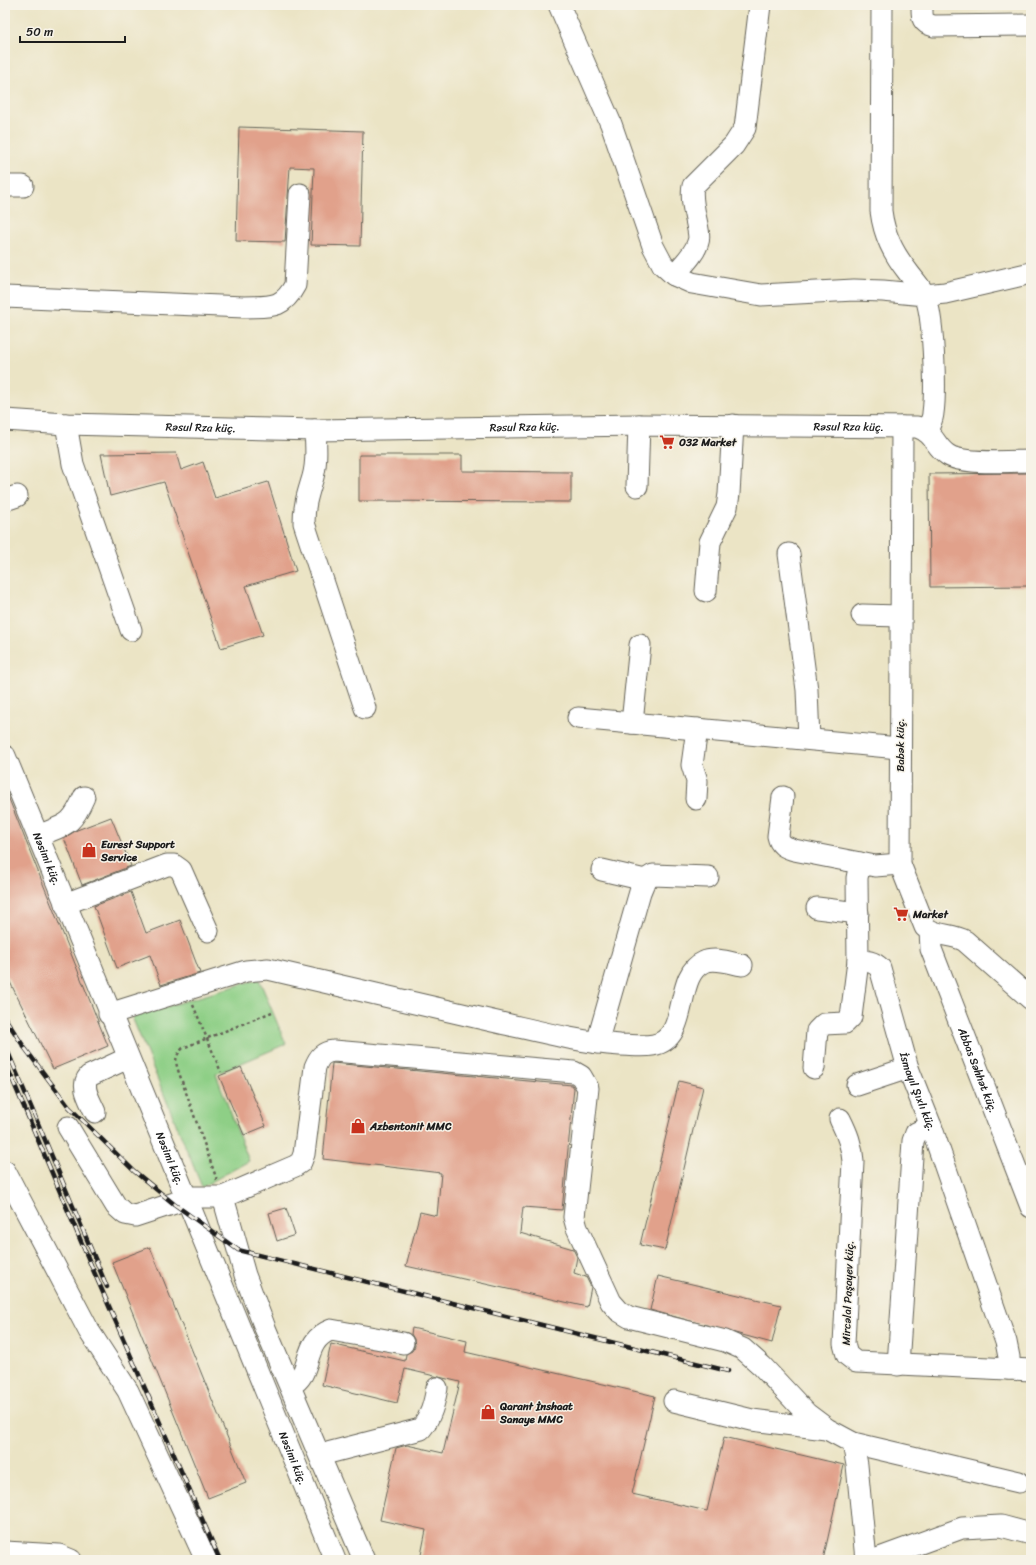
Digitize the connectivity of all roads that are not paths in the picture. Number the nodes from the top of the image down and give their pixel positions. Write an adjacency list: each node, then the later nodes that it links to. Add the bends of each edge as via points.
1 (560, 5): 8 (street, via 611,124 653,246 663,265)
2 (760, 5): 8 (street, via 745,128 734,145 693,186 691,194 699,240)
3 (882, 5): 9 (street, via 883,227 900,262)
4 (922, 5): 5 (street, via 922,19 926,24 934,26)
5 (1031, 25)
6 (300, 194): 10 (street, via 295,285 289,297 275,306 244,307)
7 (1031, 273): 9 (street, via 945,293)
8 (674, 275): 9 (street, via 692,282 762,295 854,290 884,290)
9 (924, 295): 17 (street, via 930,317 934,390 933,414)
10 (5, 297)
11 (5, 420): 12 (street, Rəsul Rza küç.)
12 (66, 424): 16 (street, Rəsul Rza küç.); 24 (street, via 73,464)
13 (639, 424): 14 (street, Rəsul Rza küç.); 16 (street, Rəsul Rza küç.); 19 (street)
14 (733, 425): 15 (street, Rəsul Rza küç.); 21 (street, via 727,507 710,542)
15 (902, 427): 17 (street, Rəsul Rza küç., via 917,427); 23 (street, Babək küç.)
16 (314, 430): 26 (street, via 316,452 313,476 304,506 304,523)
17 (927, 431): 18 (street, via 954,459)
18 (1031, 461)
19 (636, 486)
20 (789, 554): 30 (street, via 807,690)
21 (706, 591)
22 (862, 615): 23 (street)
23 (900, 616): 31 (street, Babək küç.)
24 (131, 630)
25 (640, 645): 28 (street)
26 (365, 708)
27 (578, 718): 28 (street)
28 (632, 723): 29 (street)
29 (697, 729): 30 (street); 35 (street, via 692,765 697,782)
30 (809, 739): 31 (street)
31 (899, 748): 38 (street, Babək küç.)
32 (5, 756): 36 (street, Nəsimi küç.)
33 (84, 797): 36 (street, via 76,816 70,822)
34 (783, 797): 37 (street, via 779,842 794,850)
35 (696, 799)
36 (38, 836): 42 (street, Nəsimi küç.)
37 (860, 863): 38 (street, via 875,866); 44 (street, via 857,878)
38 (900, 864): 46 (street, Babək küç., via 921,922)
39 (602, 870): 41 (street)
40 (708, 877): 41 (street, via 653,875)
41 (645, 880): 51 (street)
42 (65, 904): 45 (street, via 167,865 174,865 181,870); 50 (street, Nəsimi küç.)
43 (817, 908): 44 (street)
44 (858, 913): 47 (street)
45 (208, 931)
46 (930, 932): 49 (street, via 954,936 965,941); 63 (street, Abbas Səhhət küç., via 931,949)
47 (858, 961): 53 (street, via 850,1018 845,1023 824,1024 820,1027 817,1032); 54 (street, İsmayıl Şıxlı küç., via 870,961 880,968)
48 (742, 965): 51 (street, via 712,960 703,962 694,969 689,978 675,1028 655,1045)
49 (1031, 999)
50 (109, 1014): 51 (street, via 246,971 268,970); 52 (street, Nəsimi küç.)
51 (597, 1043)
52 (128, 1058): 56 (street, via 89,1076 86,1080 84,1085); 62 (street, Nəsimi küç.)
53 (814, 1068)
54 (908, 1068): 55 (street); 58 (street, İsmayıl Şıxlı küç.)
55 (857, 1085)
56 (95, 1112)
57 (840, 1119): 65 (street, Mircəlal Paşayev küç., via 849,1137 853,1161 844,1344 847,1355 856,1362)
58 (931, 1126): 65 (street, via 916,1134 913,1141); 66 (street, İsmayıl Şıxlı küç., via 1006,1342)
59 (68, 1127): 62 (street, via 116,1206 125,1214 135,1216)
60 (5, 1171): 78 (street, via 89,1331 128,1391)
61 (223, 1197): 62 (street); 68 (street, via 245,1275); 71 (street, via 300,1162 304,1154 315,1067 319,1057 326,1052 574,1072 581,1076 588,1088 574,1217 611,1302 629,1317 725,1341 743,1349 807,1414)
62 (187, 1199): 79 (street, Nəsimi küç.)
63 (1031, 1207)
64 (402, 1343): 68 (street, via 331,1330 315,1340 303,1372)
65 (898, 1365): 66 (street, Mircəlal Paşayev küç.)
66 (1009, 1369): 67 (street, Mircəlal Paşayev küç.)
67 (1031, 1370)
68 (291, 1386): 73 (street)
69 (437, 1388): 73 (street, via 432,1412 421,1429)
70 (674, 1401): 71 (street, via 752,1420)
71 (827, 1429): 72 (street)
72 (853, 1443): 74 (street); 81 (street)
73 (320, 1455): 80 (street)
74 (1019, 1482)
75 (1031, 1534): 82 (street, via 1001,1526 962,1528)
76 (5, 1552): 77 (street, via 59,1555)
77 (71, 1560)
78 (206, 1560)
79 (335, 1560)
80 (364, 1560)
81 (866, 1560)
82 (874, 1560)

